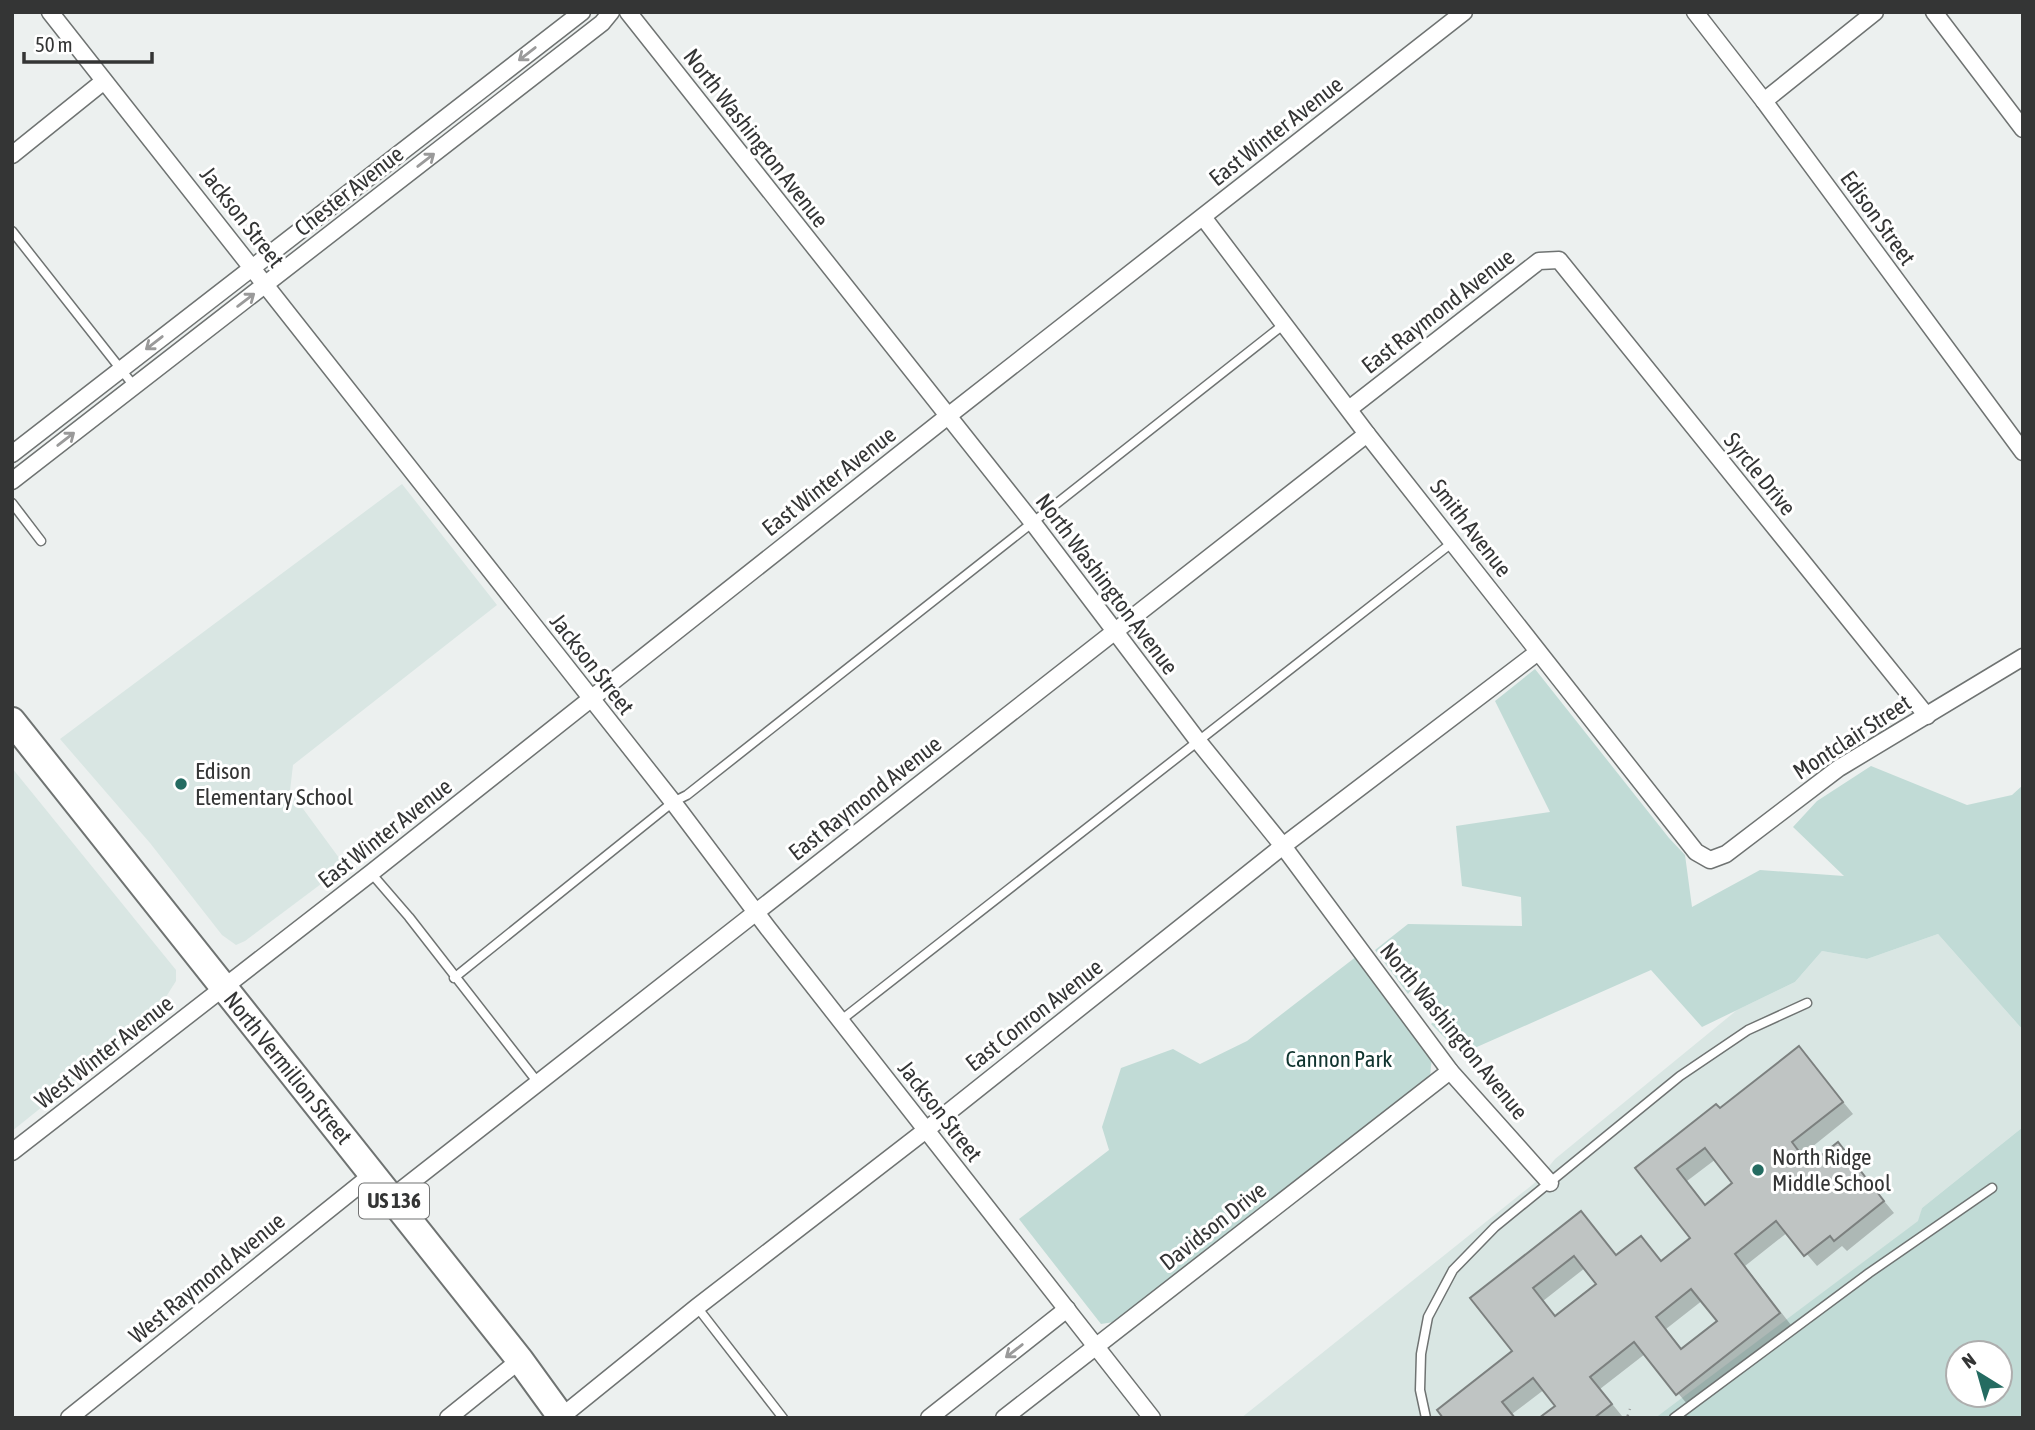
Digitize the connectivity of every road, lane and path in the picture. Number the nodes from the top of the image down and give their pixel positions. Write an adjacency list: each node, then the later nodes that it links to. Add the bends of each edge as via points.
1 (50, 12): 9 (street, Jackson Street)
2 (582, 12): 10 (street, Chester Avenue, one-way to 10)
3 (611, 12): 12 (street, Chester Avenue)
4 (628, 12): 26 (street, North Washington Avenue)
5 (1464, 12): 17 (street, East Winter Avenue)
6 (1695, 12): 11 (street, Edison Street)
7 (1875, 12): 11 (street)
8 (1934, 12): 13 (street)
9 (104, 81): 14 (street); 20 (street, Jackson Street)
10 (484, 88): 12 (street); 15 (street, Chester Avenue)
11 (1764, 101): 29 (street, Edison Street)
12 (497, 105): 16 (street, Chester Avenue, one-way to 12)
13 (2023, 129)
14 (12, 155)
15 (370, 176): 16 (street); 20 (street, Chester Avenue)
16 (384, 192): 21 (street, Chester Avenue)
17 (1203, 217): 22 (street, Smith Avenue); 26 (street, East Winter Avenue)
18 (12, 230): 23 (lane)
19 (1559, 260): 25 (street, East Raymond Avenue, via 1539,261); 41 (street, Syrcle Drive)
20 (253, 267): 21 (street, Jackson Street); 23 (street, Chester Avenue, one-way to 23)
21 (266, 284): 24 (street, Chester Avenue, one-way to 21); 40 (street, Jackson Street)
22 (1283, 325): 25 (street, Smith Avenue); 34 (lane)
23 (121, 369): 24 (lane); 28 (street, Chester Avenue)
24 (134, 386): 31 (street, Chester Avenue, one-way to 24)
25 (1349, 410): 27 (street, Smith Avenue)
26 (948, 416): 34 (street, North Washington Avenue); 40 (street, East Winter Avenue)
27 (1367, 434): 36 (street, Smith Avenue); 37 (street, East Raymond Avenue)
28 (32, 439): 30 (street, Chester Avenue); 31 (street)
29 (2023, 452)
30 (12, 454)
31 (45, 456): 32 (street, Chester Avenue)
32 (12, 481)
33 (12, 503): 35 (lane)
34 (1033, 523): 37 (street, North Washington Avenue); 44 (lane)
35 (41, 541)
36 (1453, 542): 38 (street, Smith Avenue); 43 (lane)
37 (1117, 632): 43 (street, North Washington Avenue); 48 (street, East Raymond Avenue)
38 (1538, 652): 45 (street, East Conron Avenue); 46 (street, Smith Avenue, via 1696,852)
39 (2023, 657): 41 (street, Montclair Street)
40 (590, 699): 44 (street, Jackson Street); 47 (street, East Winter Avenue)
41 (1927, 716): 46 (street, Montclair Street, via 1839,768 1726,854)
42 (12, 721): 50 (main road, North Vermilion Street / US 136)
43 (1198, 741): 45 (street, North Washington Avenue); 52 (lane)
44 (673, 802): 48 (street, Jackson Street); 49 (lane)
45 (1283, 846): 53 (street, North Washington Avenue); 55 (street, East Conron Avenue)
46 (1710, 860)
47 (371, 873): 49 (lane); 50 (street, East Winter Avenue)
48 (756, 912): 52 (street, Jackson Street); 54 (street, East Raymond Avenue)
49 (454, 978): 54 (lane)
50 (224, 987): 56 (street, West Winter Avenue); 57 (main road, North Vermilion Street / US 136)
51 (1807, 1003): 58 (lane, via 1748,1030 1680,1076)
52 (840, 1021): 55 (street, Jackson Street)
53 (1450, 1071): 58 (street, North Washington Avenue); 63 (street, Davidson Drive)
54 (538, 1084): 60 (street, East Raymond Avenue)
55 (926, 1130): 61 (street, East Conron Avenue); 62 (street, Jackson Street)
56 (12, 1152)
57 (373, 1174): 60 (main road, North Vermilion Street / US 136); 67 (street, West Raymond Avenue)
58 (1550, 1183): 73 (lane, via 1495,1227 1453,1270 1434,1305 1421,1354 1420,1390)
59 (1992, 1188): 75 (lane)
60 (391, 1198): 64 (main road, North Vermilion Street / US 136)
61 (697, 1307): 66 (street, East Conron Avenue); 69 (lane)
62 (1067, 1309): 63 (street, Jackson Street); 70 (street, one-way to 70)
63 (1095, 1345): 71 (street, Davidson Drive); 72 (street, Jackson Street)
64 (520, 1360): 66 (main road, North Vermilion Street / US 136); 68 (street)
65 (1630, 1409): 74 (path)
66 (561, 1417)
67 (69, 1418)
68 (448, 1418)
69 (783, 1418)
70 (929, 1418)
71 (1003, 1418)
72 (1152, 1418)
73 (1426, 1418)
74 (1627, 1418)
75 (1674, 1418)

